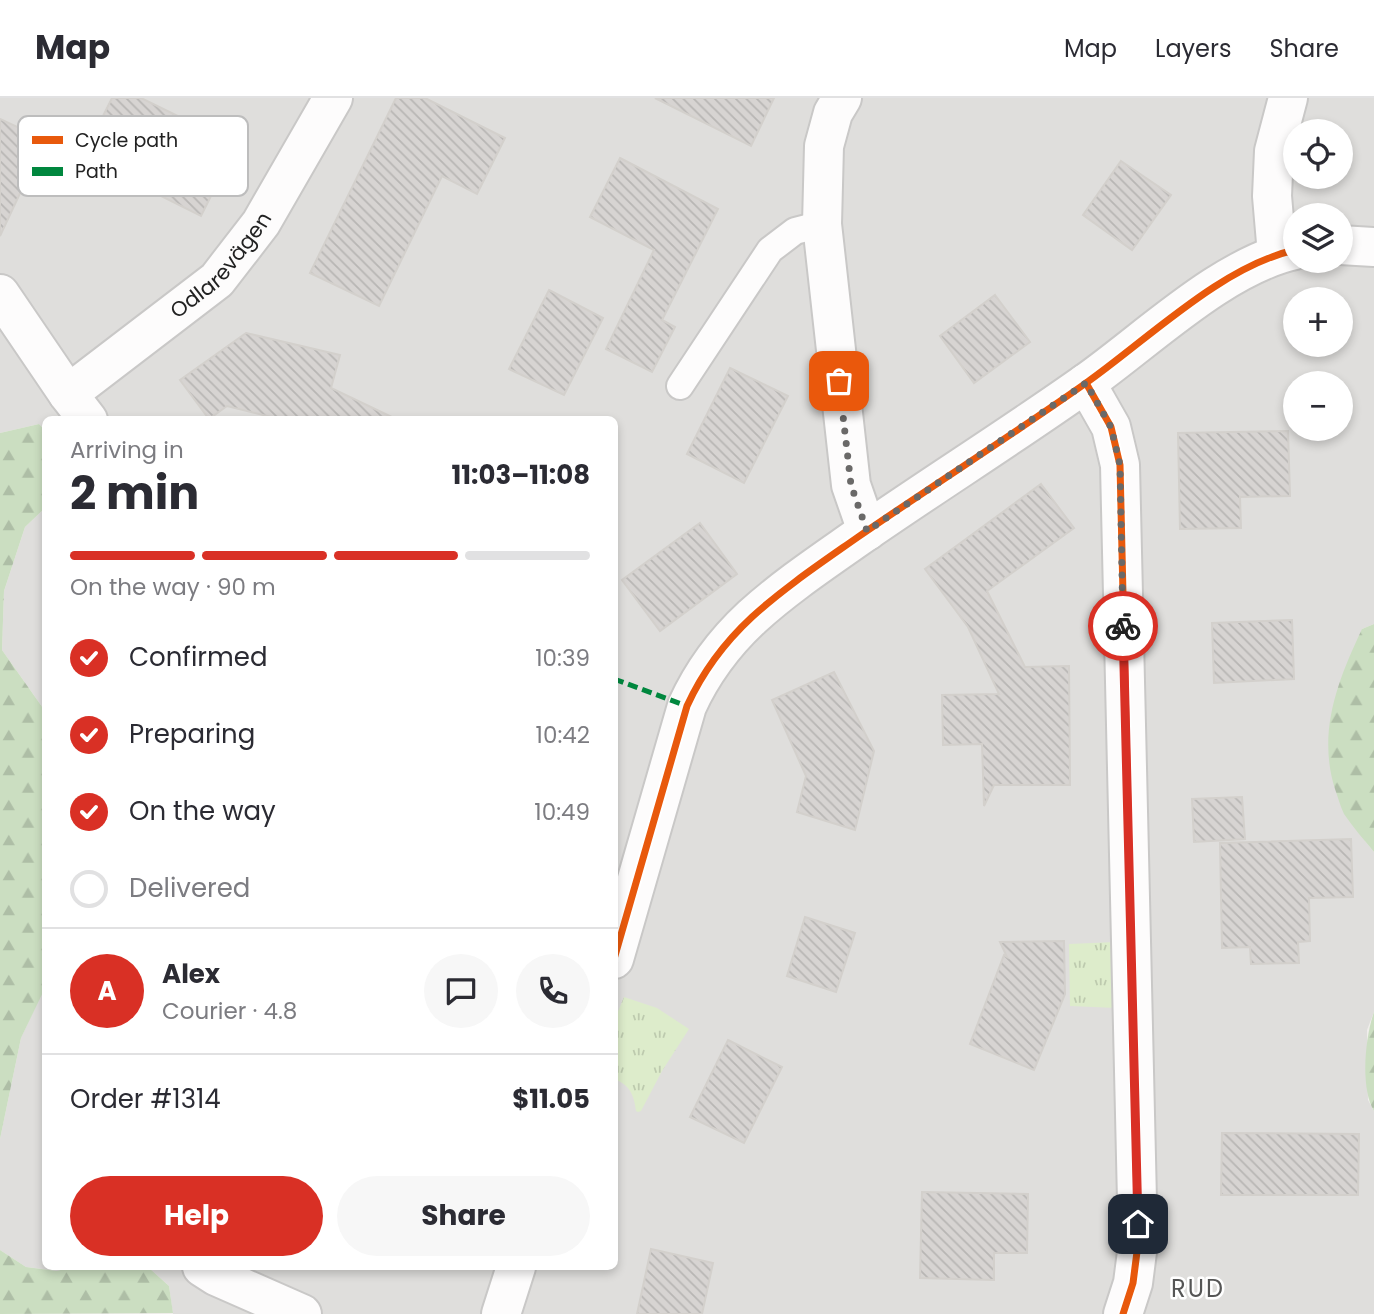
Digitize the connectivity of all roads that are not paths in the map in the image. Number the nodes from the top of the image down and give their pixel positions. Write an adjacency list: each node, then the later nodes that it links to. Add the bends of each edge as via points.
1 (333, 98): 12 (street, Odlarevägen, via 261,223 217,280)
2 (842, 98): 4 (street, via 824,146)
3 (1288, 98): 5 (street, via 1274,151 1272,196)
4 (822, 224): 11 (lane, via 795,231 770,250); 13 (street, via 851,485)
5 (1283, 240)
6 (1353, 246): 7 (street)
7 (1374, 247)
8 (1283, 253): 10 (street, via 1232,276)
9 (0, 294): 12 (street)
10 (1086, 383): 13 (street); 19 (street, via 1111,427 1120,465 1138,1244)
11 (680, 386)
12 (78, 407)
13 (867, 531): 14 (street, via 788,586 750,619 713,658 698,682 687,706)
14 (618, 945)
15 (207, 1270): 17 (street)
16 (515, 1270): 18 (street)
17 (302, 1314)
18 (502, 1314)
19 (1123, 1314)

